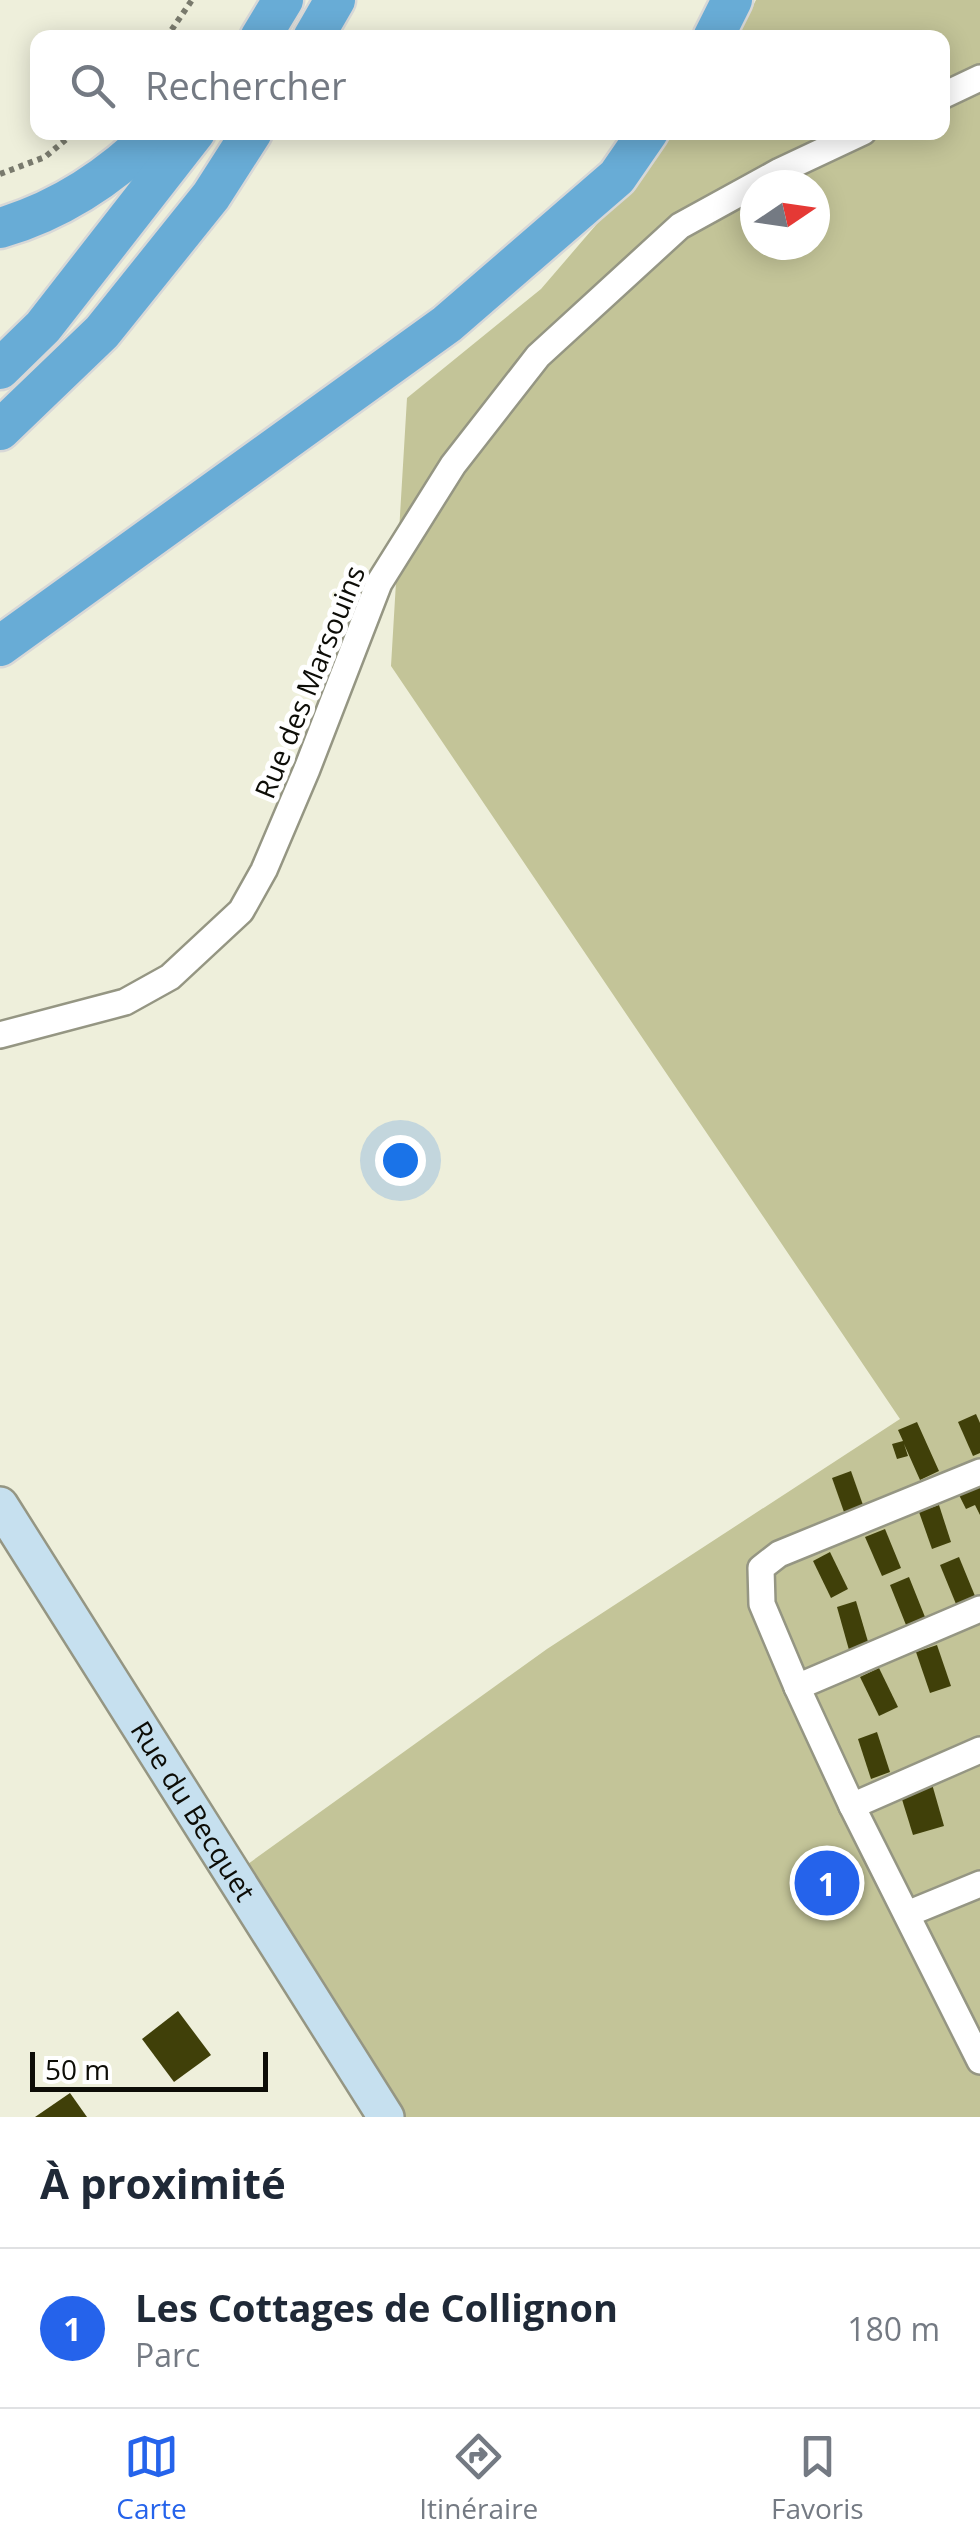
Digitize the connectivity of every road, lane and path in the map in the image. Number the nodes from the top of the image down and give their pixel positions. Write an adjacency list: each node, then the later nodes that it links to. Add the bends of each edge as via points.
1 (192, 0): 4 (path)
2 (335, 0): 5 (highway)
3 (732, 0): 6 (highway)
4 (171, 30)
5 (318, 30)
6 (717, 30)
7 (980, 78): 8 (street)
8 (950, 92)
9 (65, 140): 15 (path, via 45,157)
10 (148, 140): 16 (highway, via 94,184)
11 (189, 140): 17 (highway, via 43,327)
12 (247, 140): 18 (highway, via 211,196 102,332)
13 (643, 140): 19 (highway, via 617,178 447,324)
14 (846, 140): 20 (street, Rue des Marsouins, via 680,226 538,356 453,465 379,583 307,769 240,911 170,977 124,1002)
15 (0, 174)
16 (0, 228)
17 (0, 368)
18 (0, 430)
19 (0, 646)
20 (7, 1029)
21 (980, 1472): 24 (street, via 779,1554 761,1568 762,1604)
22 (0, 1505): 31 (main road, Rue du Becquet)
23 (980, 1610): 24 (street)
24 (797, 1686): 26 (street)
25 (980, 1750): 26 (street)
26 (852, 1806): 28 (street)
27 (980, 1884): 28 (street)
28 (907, 1914): 29 (street)
29 (972, 2025): 30 (street)
30 (980, 2061)
31 (386, 2117)

